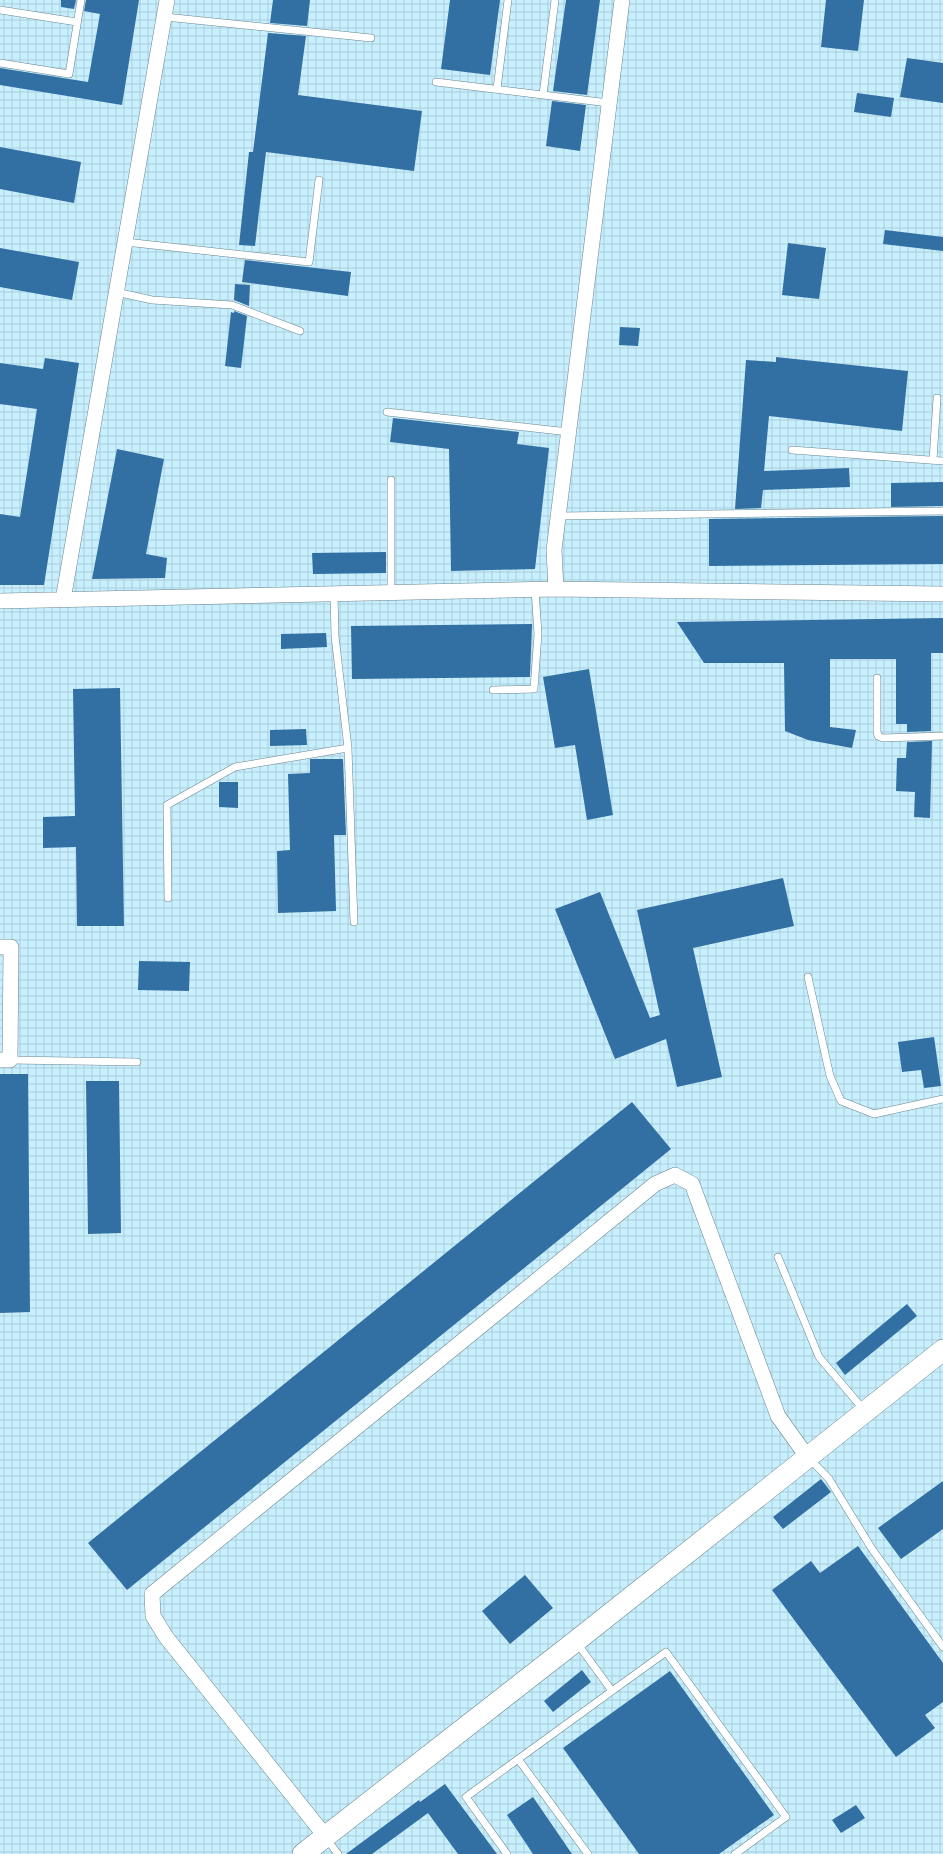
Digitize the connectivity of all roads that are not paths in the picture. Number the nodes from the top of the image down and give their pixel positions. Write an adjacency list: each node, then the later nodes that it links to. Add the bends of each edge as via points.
1 (81, 0): 8 (lane)
2 (168, 0): 7 (street)
3 (508, 0): 12 (lane)
4 (555, 0): 13 (lane)
5 (622, 0): 14 (street)
6 (0, 10): 8 (lane)
7 (164, 17): 9 (lane); 16 (street)
8 (77, 22): 10 (lane, via 69,74)
9 (371, 38)
10 (0, 63)
11 (436, 82): 12 (lane)
12 (497, 89): 13 (lane)
13 (543, 95): 14 (lane)
14 (609, 103): 21 (street)
15 (319, 180): 16 (lane, via 309,262)
16 (125, 242): 17 (street)
17 (116, 292): 18 (lane, via 152,300 232,305); 33 (street)
18 (300, 331)
19 (937, 398): 23 (lane)
20 (387, 412): 21 (lane)
21 (569, 432): 27 (street)
22 (792, 450): 23 (lane)
23 (933, 460): 24 (lane)
24 (943, 461)
25 (391, 480): 30 (lane)
26 (943, 511): 27 (lane)
27 (559, 516): 28 (street, via 554,550)
28 (556, 589): 29 (street); 32 (street)
29 (535, 590): 30 (street); 36 (lane, via 538,634 534,689)
30 (391, 593): 31 (street)
31 (334, 594): 33 (street); 38 (lane, via 335,636)
32 (943, 594)
33 (62, 600): 34 (street)
34 (0, 601)
35 (877, 678): 37 (lane, via 878,736)
36 (493, 690)
37 (943, 736)
38 (348, 748): 39 (lane, via 236,768 167,805); 40 (lane)
39 (168, 898)
40 (354, 922)
41 (0, 947): 43 (street, via 11,947)
42 (808, 977): 45 (lane, via 830,1076 841,1101 874,1114)
43 (5, 1060): 44 (lane)
44 (137, 1062)
45 (943, 1099)
46 (778, 1257): 48 (lane, via 819,1357)
47 (943, 1350): 48 (street)
48 (865, 1412): 49 (street)
49 (808, 1458): 50 (street); 51 (lane, via 829,1479 872,1549); 54 (street, via 778,1416 692,1184 675,1176 656,1184 152,1594 153,1616 166,1637)
50 (576, 1641): 52 (lane); 54 (street)
51 (943, 1647)
52 (612, 1691): 53 (lane); 59 (lane, via 666,1652 786,1817)
53 (518, 1759): 57 (lane, via 466,1797); 58 (lane)
54 (326, 1837): 55 (street); 56 (lane)
55 (303, 1854)
56 (338, 1854)
57 (507, 1854)
58 (588, 1854)
59 (735, 1854)

